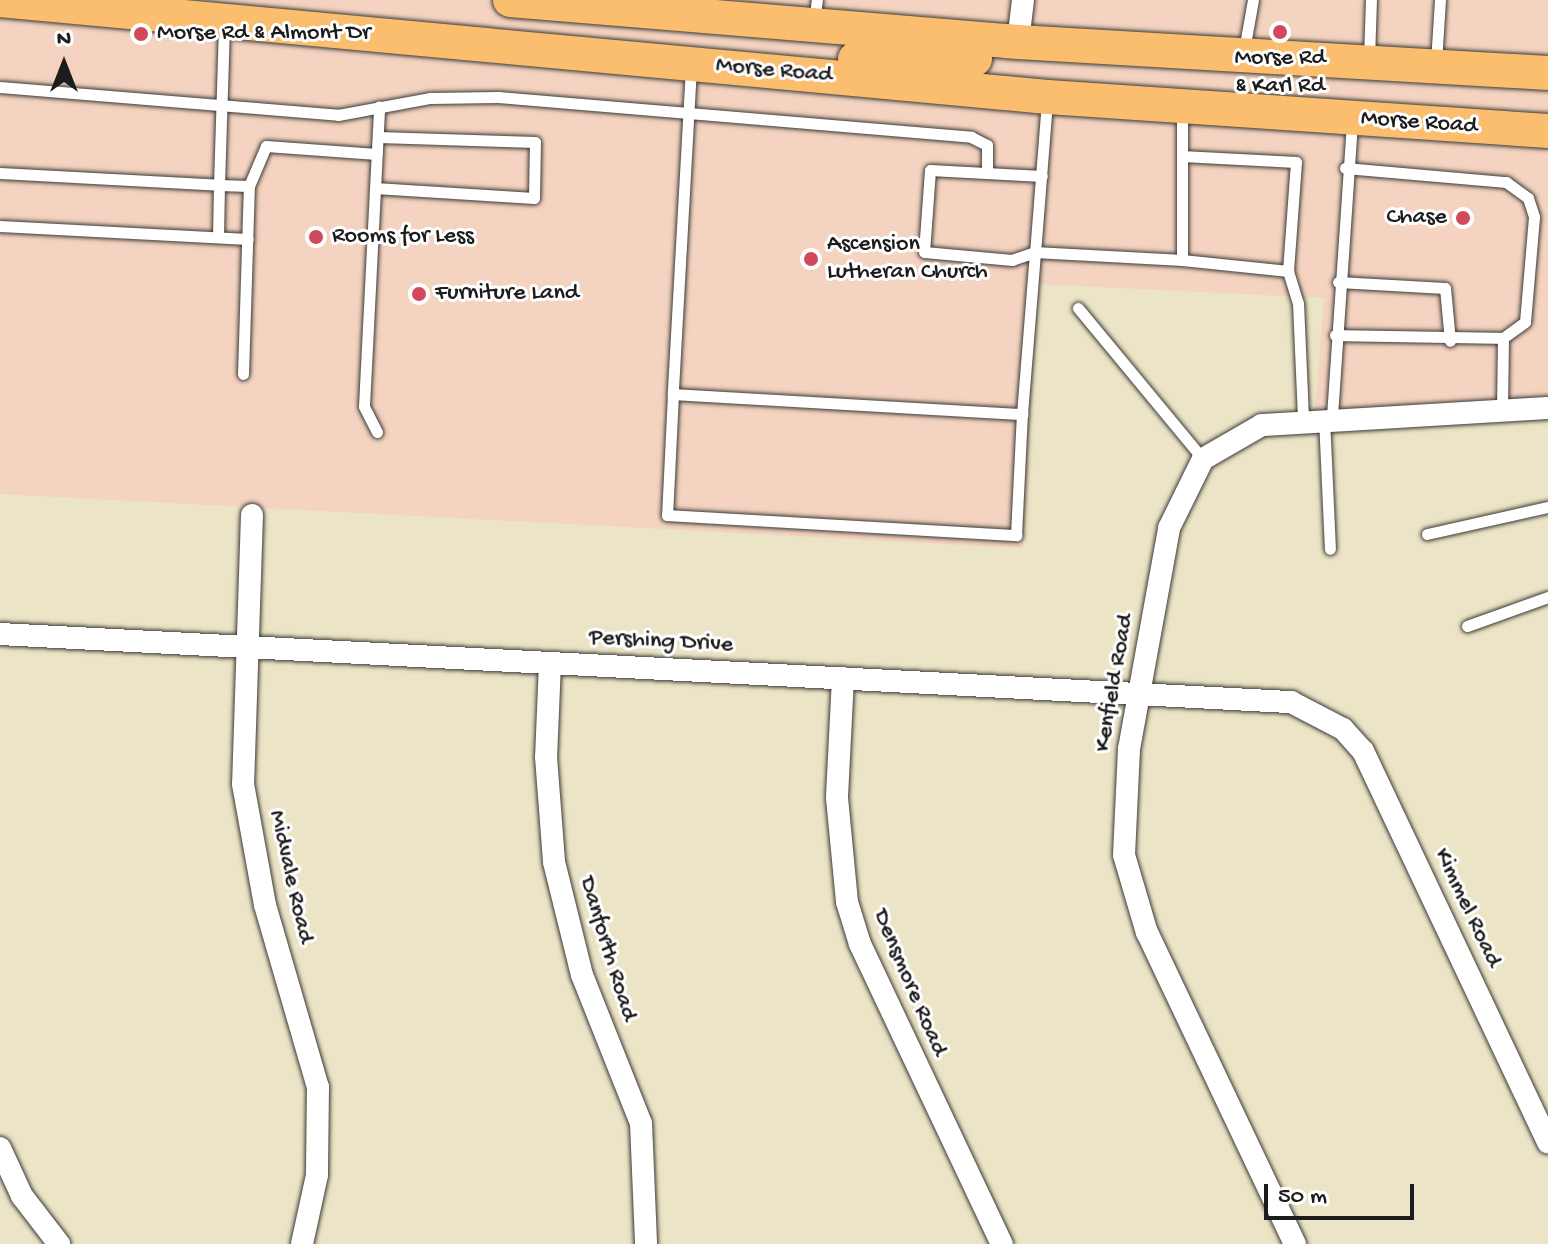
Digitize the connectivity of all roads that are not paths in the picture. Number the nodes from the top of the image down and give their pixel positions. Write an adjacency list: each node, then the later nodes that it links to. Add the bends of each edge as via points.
1 (0, 0): 8 (main road, Morse Road)
2 (510, 0): 7 (main road, Morse Road)
3 (1023, 0): 10 (street)
4 (1253, 0): 11 (lane)
5 (1371, 0): 13 (lane)
6 (1440, 0): 14 (lane)
7 (584, 3): 9 (main road, Morse Road)
8 (225, 10): 12 (main road, Morse Road); 19 (lane)
9 (816, 13): 10 (main road, Morse Road)
10 (1018, 42): 11 (main road, Morse Road); 16 (main road, via 1011,56 998,59 853,59)
11 (1242, 57): 13 (main road, Morse Road)
12 (692, 63): 16 (main road, Morse Road); 22 (lane)
13 (1369, 64): 14 (main road, Morse Road)
14 (1436, 67): 15 (main road, Morse Road)
15 (1548, 73)
16 (811, 74): 18 (main road, Morse Road)
17 (0, 87): 19 (lane)
18 (1048, 97): 21 (main road, Morse Road); 31 (lane)
19 (222, 105): 20 (lane, via 338,115); 32 (lane)
20 (379, 106): 22 (lane, via 498,97); 25 (lane)
21 (1182, 107): 23 (main road, Morse Road); 27 (lane)
22 (686, 115): 30 (lane, via 971,137 987,145); 47 (lane)
23 (1353, 118): 24 (main road, Morse Road); 28 (lane)
24 (1548, 131)
25 (378, 137): 26 (lane); 34 (lane, via 535,142 534,198)
26 (377, 154): 33 (lane, via 266,146); 34 (lane)
27 (1182, 156): 39 (lane); 40 (lane, via 1296,162)
28 (1345, 168): 41 (lane); 44 (lane, via 1506,182 1528,198 1534,217 1525,322)
29 (0, 173): 32 (lane)
30 (987, 173): 31 (lane); 38 (lane, via 930,170 924,252 1012,260)
31 (1042, 176): 38 (lane)
32 (219, 185): 33 (lane); 36 (lane)
33 (249, 186): 37 (lane)
34 (375, 188): 52 (lane, via 364,406)
35 (0, 226): 36 (lane)
36 (218, 237): 37 (lane)
37 (248, 239): 46 (lane)
38 (1035, 252): 39 (lane); 50 (lane)
39 (1182, 260): 40 (lane)
40 (1288, 271): 51 (lane)
41 (1338, 282): 43 (lane); 45 (lane, via 1445,288)
42 (1078, 308): 53 (lane)
43 (1335, 335): 45 (lane); 51 (lane)
44 (1503, 338): 45 (lane); 49 (lane)
45 (1453, 341)
46 (243, 374)
47 (673, 394): 50 (lane); 50 (lane, via 667,515 1016,535)
48 (1548, 408): 49 (street)
49 (1502, 412): 51 (street)
50 (1022, 414)
51 (1320, 417): 53 (street, via 1262,425); 57 (lane)
52 (377, 432)
53 (1203, 459): 64 (street, Kenfield Road, via 1169,528)
54 (1548, 507): 56 (lane)
55 (252, 515): 61 (street, Midvale Road)
56 (1427, 534)
57 (1330, 549)
58 (1548, 597): 59 (lane)
59 (1467, 626)
60 (0, 634): 61 (street, Pershing Drive)
61 (245, 648): 62 (street, Pershing Drive); 69 (street, Midvale Road, via 243,784 252,848 318,1087 317,1175)
62 (550, 663): 63 (street, Pershing Drive); 70 (street, Danforth Road, via 546,757 554,862 582,975 641,1123)
63 (843, 678): 64 (street, Pershing Drive); 71 (street, Densmore Road, via 837,798 847,902 860,944)
64 (1139, 694): 65 (street, Pershing Drive, via 1291,702); 72 (street, Kenfield Road, via 1121,829 1134,901)
65 (1318, 712): 66 (street, Kimmel Road, via 1363,751 1384,788)
66 (1548, 1142)
67 (0, 1148): 68 (street, via 22,1196)
68 (59, 1244)
69 (302, 1244)
70 (646, 1244)
71 (1002, 1244)
72 (1295, 1244)

